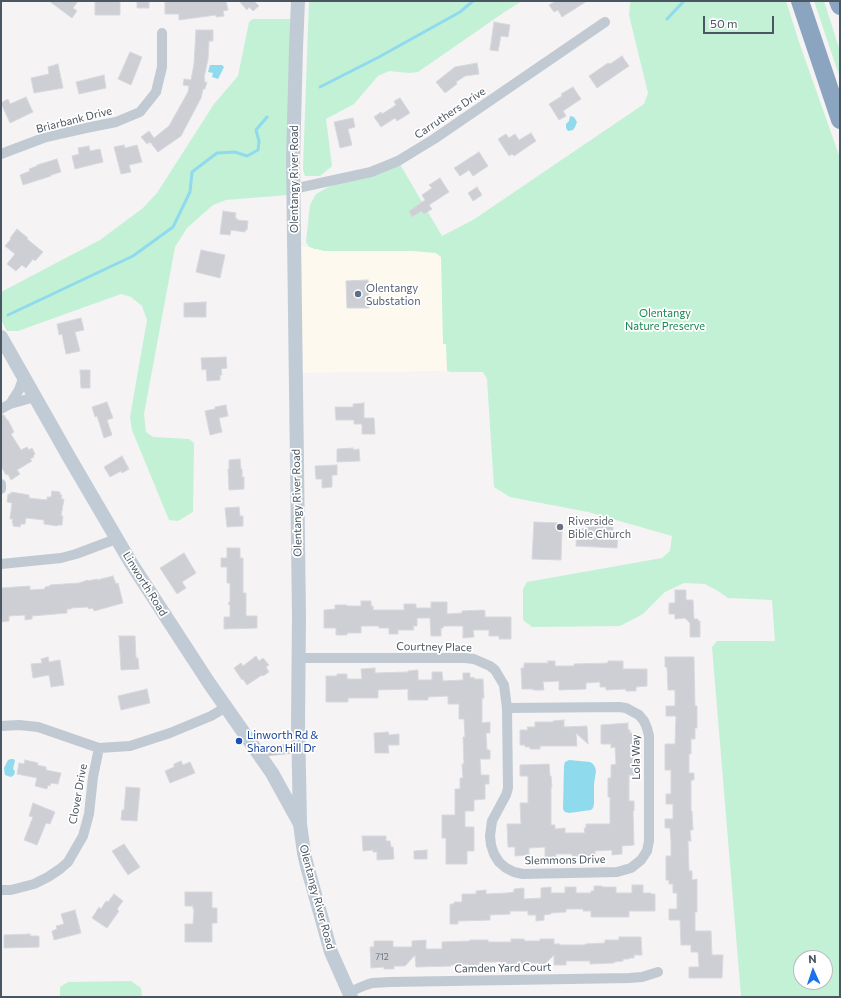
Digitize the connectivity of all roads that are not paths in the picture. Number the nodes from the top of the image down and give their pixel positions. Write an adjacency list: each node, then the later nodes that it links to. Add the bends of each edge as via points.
1 (298, 1): 9 (main road, Olentangy River Road)
2 (800, 1): 7 (highway)
3 (838, 1): 4 (highway)
4 (840, 6)
5 (605, 22): 9 (street, Carruthers Drive, via 398,161 371,172)
6 (162, 32): 8 (street, Briarbank Drive, via 162,67 156,92 140,112 116,122 46,137)
7 (840, 120)
8 (1, 154)
9 (293, 189): 19 (main road, Olentangy River Road)
10 (1, 337): 11 (main road, Linworth Road)
11 (24, 376): 12 (main road, Linworth Road); 13 (street)
12 (35, 397): 13 (street); 17 (main road, Linworth Road)
13 (10, 404): 14 (street)
14 (1, 409)
15 (1, 484): 16 (street)
16 (1, 489)
17 (116, 539): 18 (street, via 61,558); 20 (main road, Linworth Road)
18 (1, 564)
19 (299, 658): 21 (street, Courtney Place, via 474,659 495,670 504,685); 24 (main road, Olentangy River Road)
20 (226, 707): 23 (street, via 170,733 130,746); 25 (main road, Linworth Road)
21 (507, 708): 27 (street, Courtney Place, via 508,788 492,821 490,836); 28 (street, Lola Way, via 619,707 640,715 648,728 649,736 649,841 647,851)
22 (1, 726): 23 (street, via 38,727)
23 (99, 748): 29 (street, Clover Drive, via 89,814 83,836 68,862 34,884)
24 (299, 748): 25 (street); 26 (main road, Olentangy River Road)
25 (258, 752): 26 (main road, Linworth Road)
26 (300, 824): 31 (main road, Olentangy River Road, via 307,866 331,952)
27 (494, 854): 28 (street, Slemmons Drive, via 506,868 523,874 617,872 631,868)
28 (641, 860)
29 (1, 890)
30 (658, 972): 31 (street, Camden Yard Court, via 629,978 384,983 366,985)
31 (350, 995)

